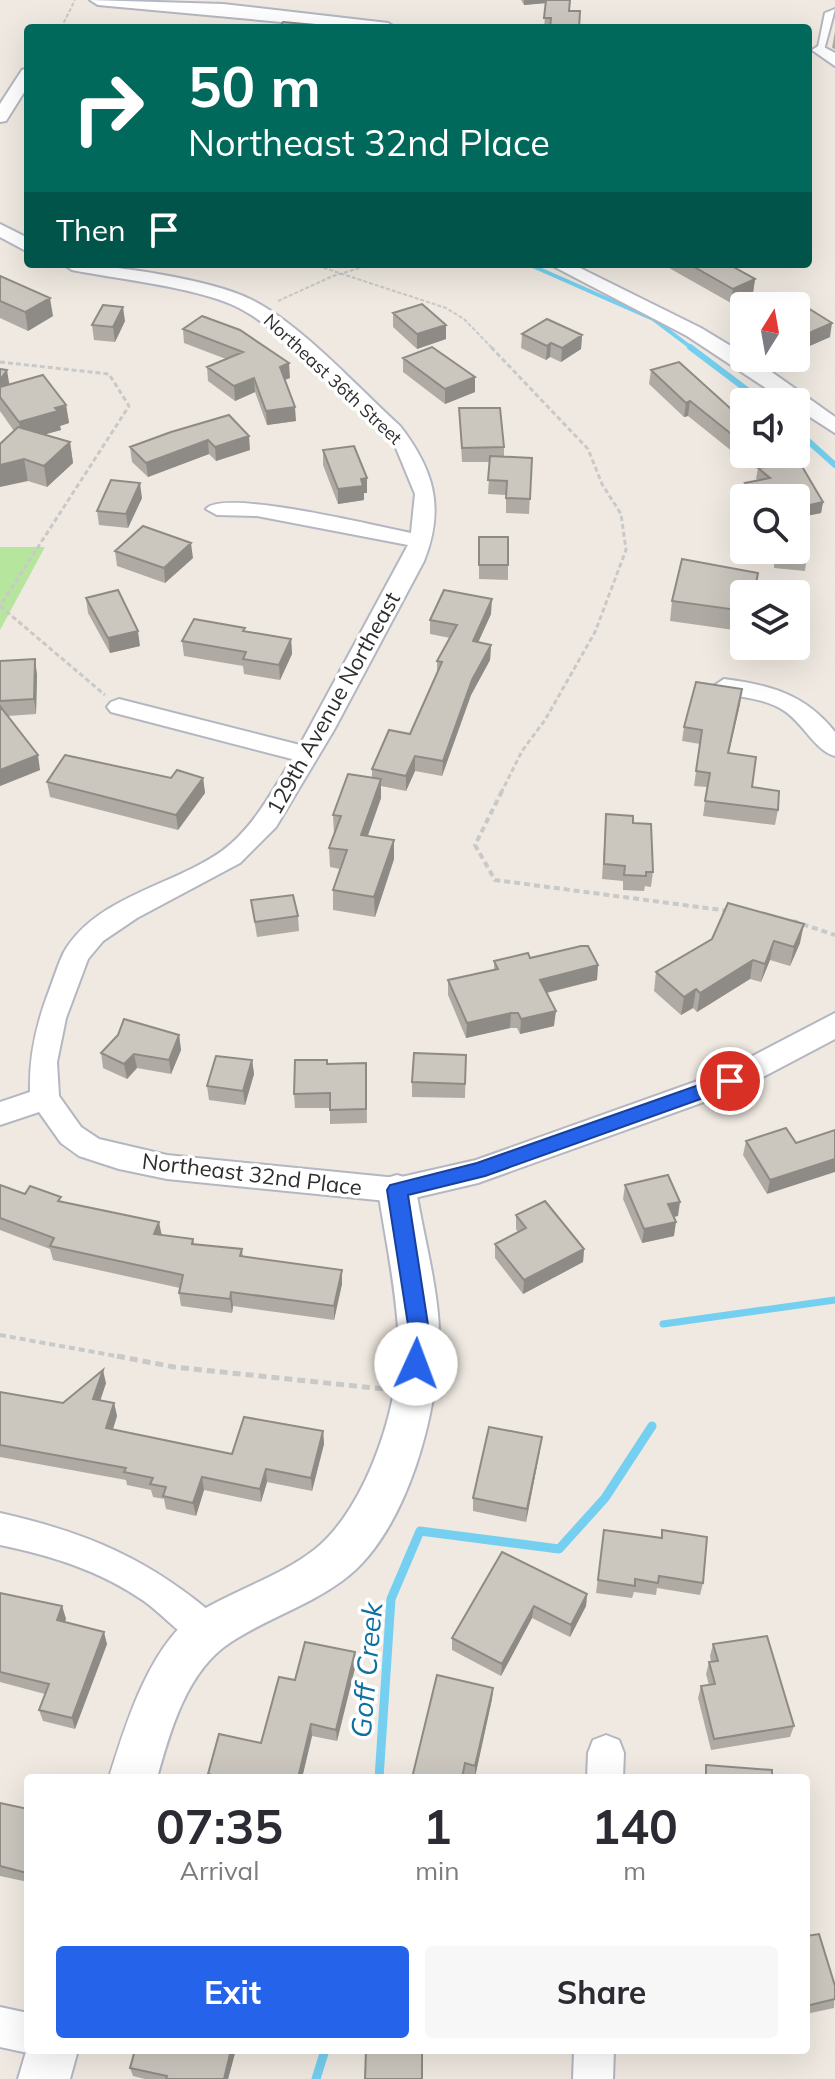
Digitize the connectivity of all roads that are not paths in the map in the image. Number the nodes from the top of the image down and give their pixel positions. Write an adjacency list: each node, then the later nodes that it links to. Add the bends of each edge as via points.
1 (98, 0): 3 (street)
2 (835, 11): 4 (lane, via 824,24)
3 (353, 24)
4 (820, 50): 5 (street)
5 (835, 61)
6 (24, 79): 7 (street)
7 (0, 117)
8 (0, 229): 9 (street)
9 (24, 244)
10 (92, 268): 14 (street, Northeast 36th Street, via 215,293 257,310 406,447 426,494)
11 (566, 268): 12 (street, via 694,332)
12 (835, 427)
13 (217, 509): 14 (street, via 257,510)
14 (421, 541): 18 (street, 129th Avenue Northeast)
15 (724, 687): 17 (street, via 757,691 801,707)
16 (119, 707): 18 (street)
17 (835, 748)
18 (306, 755): 20 (street, 129th Avenue Northeast, via 267,821 231,857 128,911 94,934 76,955 52,1018 43,1062)
19 (835, 1023): 22 (street, Northeast 32nd Place, via 730,1081 478,1171)
20 (45, 1098): 21 (street); 22 (street, Northeast 32nd Place, via 71,1135 89,1148 119,1157 288,1182)
21 (0, 1114)
22 (397, 1190): 24 (street, via 419,1341 403,1429 384,1490 362,1533 331,1564)
23 (0, 1529): 24 (street, via 103,1556 154,1587)
24 (208, 1632): 25 (street, via 154,1709)
25 (134, 1774)
26 (0, 2027): 27 (street)
27 (24, 2032)
28 (51, 2054): 30 (street)
29 (594, 2054): 31 (street)
30 (44, 2079)
31 (593, 2079)

